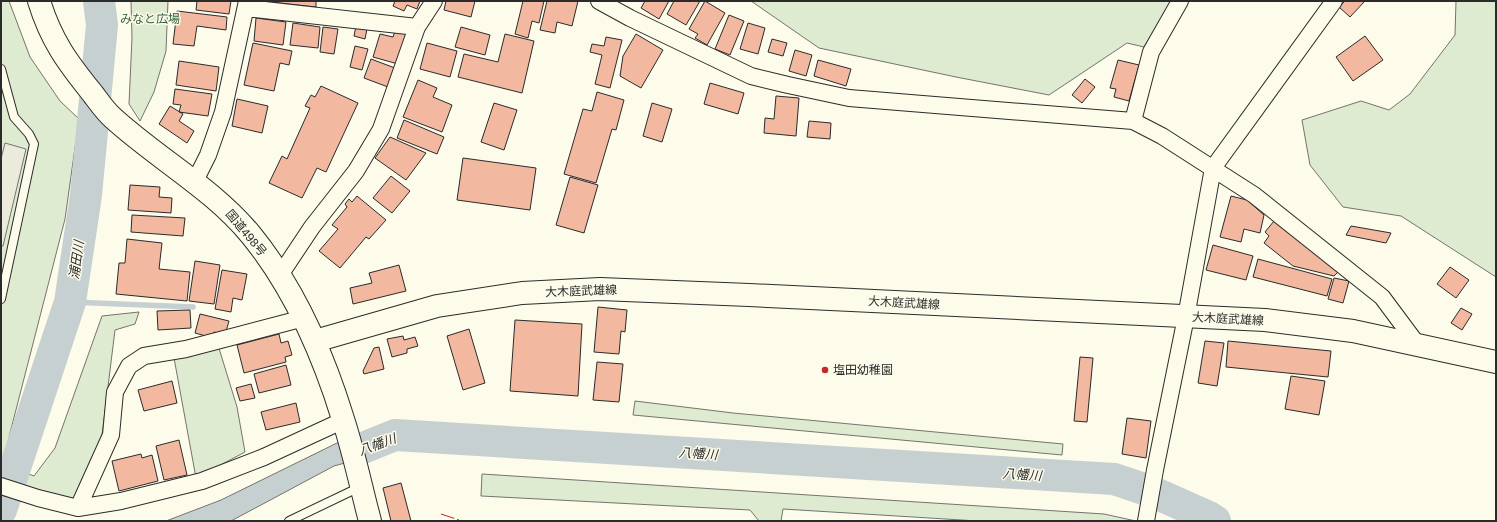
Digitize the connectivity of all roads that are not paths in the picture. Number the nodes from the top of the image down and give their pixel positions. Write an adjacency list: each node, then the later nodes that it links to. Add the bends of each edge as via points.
1 (39, 1): 11 (main road, 国道498号, via 59,50 112,118)
2 (434, 1): 7 (street)
3 (599, 1): 9 (street, via 751,76 788,85 849,98)
4 (1180, 1): 9 (street, via 1151,52)
5 (1334, 1): 10 (street)
6 (246, 4): 7 (street); 11 (street, via 223,112 208,155)
7 (417, 27): 12 (street, via 381,130 356,171 312,227)
8 (1, 69): 13 (lane, via 14,117 34,144)
9 (1133, 121): 10 (street)
10 (1213, 168): 14 (street); 17 (street, via 1254,195 1382,297)
11 (195, 182): 12 (main road, 国道498号, via 217,200 251,235)
12 (280, 275): 15 (main road, 国道498号)
13 (1, 299)
14 (1186, 317): 16 (main road, 大木庭武雄線, via 749,294 600,289 522,292 437,306); 17 (main road, 大木庭武雄線, via 1265,320 1354,331); 23 (street)
15 (304, 318): 16 (main road, 国道498号); 22 (street, via 186,349 144,356 129,366 115,392 111,435)
16 (315, 341): 19 (main road, 国道498号)
17 (1417, 344): 18 (main road, 大木庭武雄線)
18 (1496, 362)
19 (344, 420): 21 (main road, 国道498号); 22 (street, via 264,457 202,481 121,501)
20 (1, 486): 22 (street)
21 (361, 486): 24 (lane); 25 (main road, 国道498号)
22 (78, 508)
23 (1146, 520)
24 (289, 521)
25 (370, 521)

